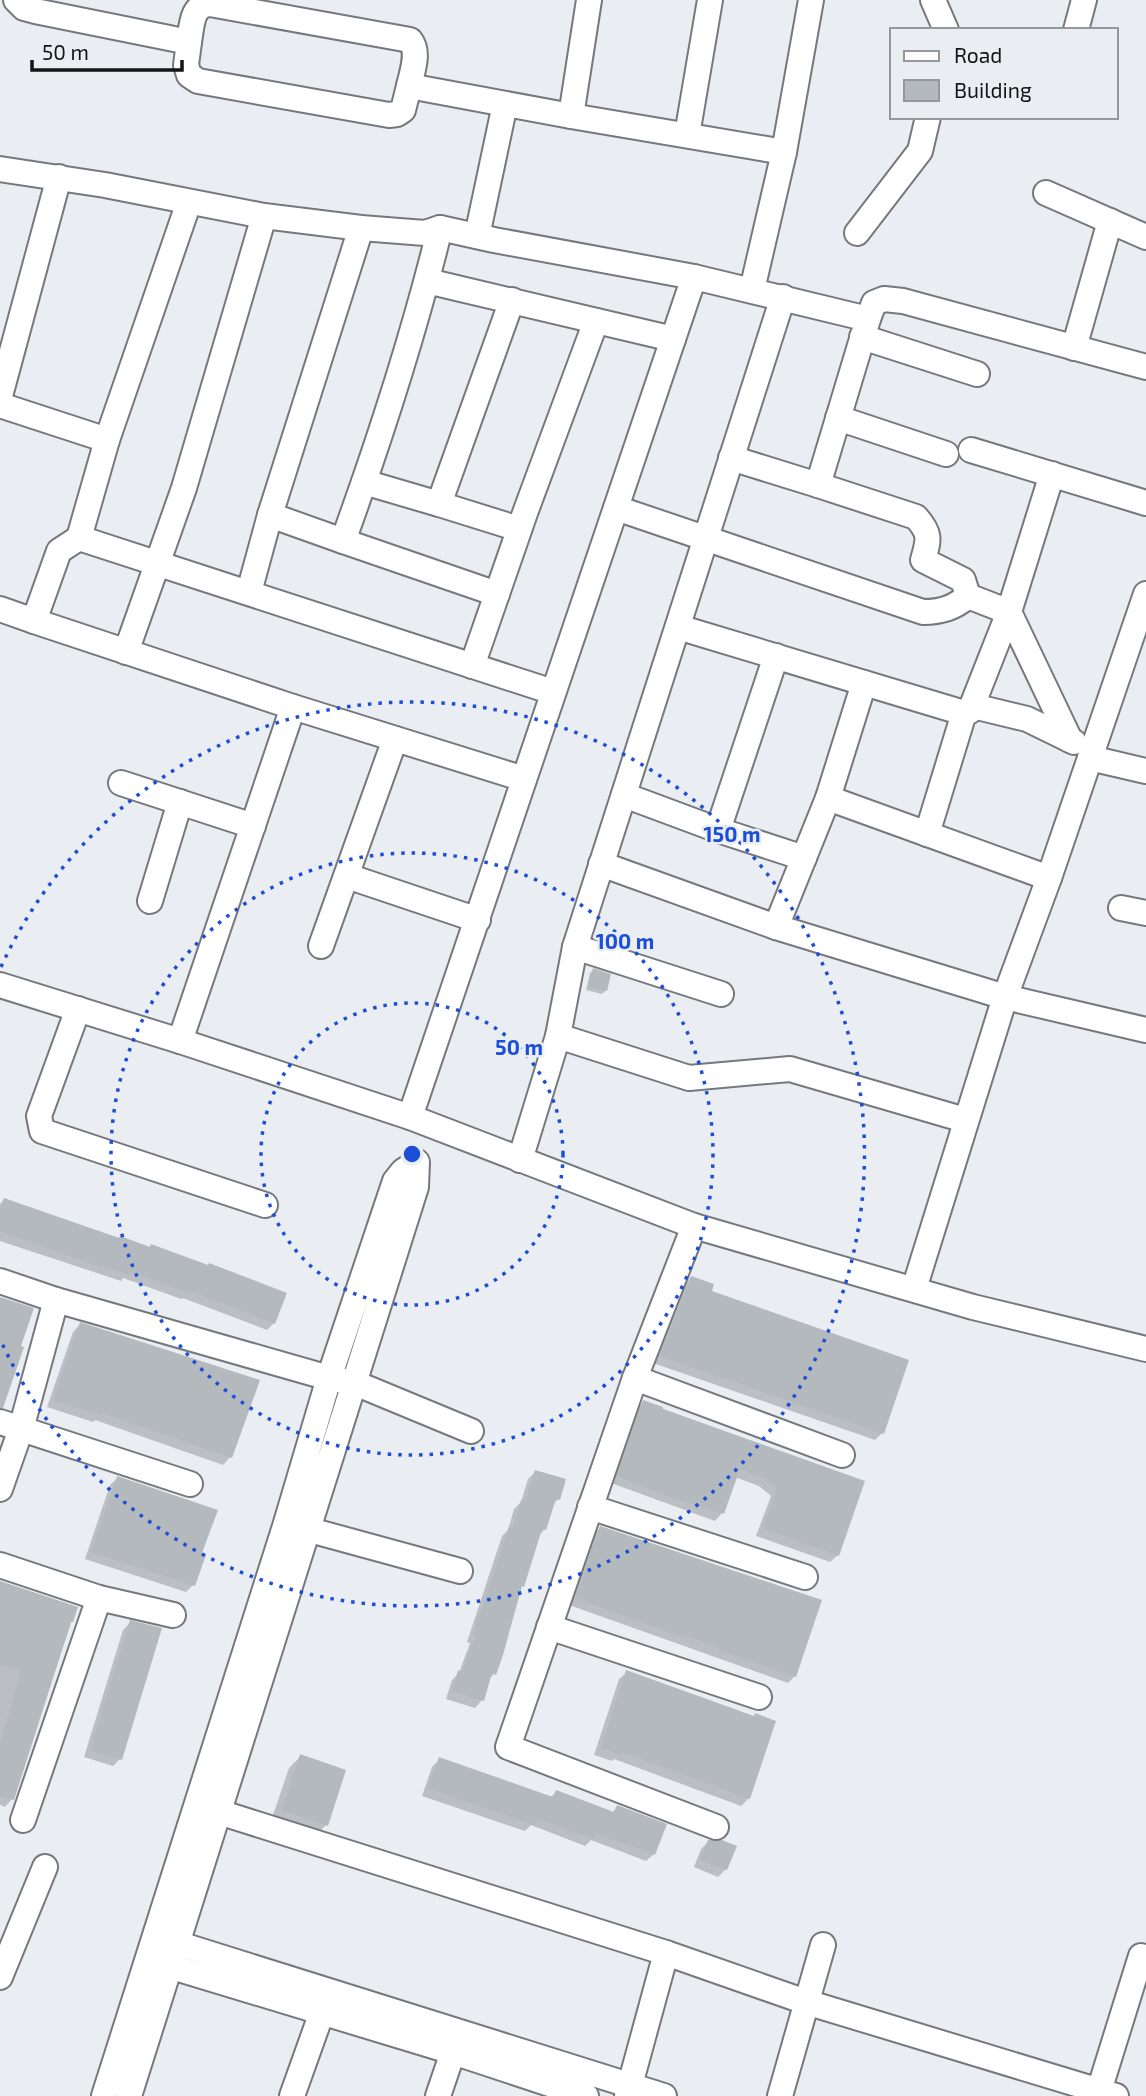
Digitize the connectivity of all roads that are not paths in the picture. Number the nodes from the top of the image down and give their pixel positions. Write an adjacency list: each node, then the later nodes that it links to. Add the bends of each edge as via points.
1 (16, 0): 9 (street, via 35,11)
2 (589, 0): 12 (street)
3 (710, 0): 14 (street)
4 (811, 0): 15 (street)
5 (933, 0): 7 (street)
6 (1084, 0): 8 (street)
7 (945, 28)
8 (1077, 28)
9 (189, 42): 10 (street, via 186,65 189,75 198,81 389,115 403,110); 10 (street, via 195,10 210,4 410,40 415,54)
10 (409, 86): 11 (street)
11 (505, 104): 12 (street); 26 (street)
12 (570, 116): 14 (street)
13 (928, 119): 25 (street, via 920,151)
14 (687, 135): 15 (street)
15 (784, 152): 29 (street)
16 (0, 169): 17 (street)
17 (59, 177): 19 (street); 38 (street)
18 (1046, 193): 21 (street)
19 (189, 202): 20 (street); 41 (street)
20 (264, 216): 22 (street); 56 (street)
21 (1110, 221): 24 (street); 35 (street)
22 (361, 228): 23 (street, via 425,233); 51 (street)
23 (440, 228): 26 (street); 28 (street)
24 (1145, 231)
25 (857, 233)
26 (477, 236): 27 (street)
27 (694, 277): 29 (street); 34 (street)
28 (427, 281): 31 (street); 46 (street)
29 (752, 290): 30 (street)
30 (783, 297): 33 (street); 44 (street)
31 (512, 300): 32 (street); 49 (street)
32 (596, 321): 34 (street); 52 (street)
33 (865, 328): 35 (street, via 874,303 884,299); 37 (street); 40 (street)
34 (673, 339): 50 (street)
35 (1074, 348): 36 (street)
36 (1146, 367)
37 (978, 374)
38 (0, 396)
39 (0, 405): 41 (street)
40 (838, 418): 43 (street); 47 (street)
41 (107, 440): 53 (street)
42 (971, 450): 45 (street)
43 (946, 454)
44 (731, 458): 47 (street); 54 (street)
45 (1052, 474): 48 (street); 62 (street)
46 (364, 482): 49 (street); 55 (street)
47 (818, 485): 60 (street, via 916,517 929,540 923,560 963,580)
48 (1146, 503)
49 (439, 504): 52 (street)
50 (616, 508): 54 (street); 70 (street)
51 (270, 515): 55 (street); 57 (street)
52 (519, 529): 58 (street)
53 (79, 538): 56 (street); 63 (street, via 59,551)
54 (706, 540): 60 (street, via 923,612 957,606); 65 (street)
55 (343, 541): 58 (street)
56 (158, 563): 57 (street); 66 (street)
57 (249, 592): 68 (street)
58 (497, 594): 68 (street)
59 (1146, 594): 64 (street)
60 (968, 596): 62 (street)
61 (0, 609): 63 (street)
62 (1009, 612): 72 (street); 74 (street)
63 (34, 621): 66 (street)
64 (1141, 626): 75 (street)
65 (678, 627): 67 (street); 79 (street)
66 (126, 652): 71 (street)
67 (776, 656): 69 (street); 83 (street)
68 (472, 666): 70 (street)
69 (864, 683): 72 (street); 80 (street)
70 (553, 692): 77 (street)
71 (293, 707): 73 (street); 82 (street)
72 (969, 709): 74 (street, via 1027,719); 84 (street)
73 (395, 739): 77 (street); 87 (street)
74 (1070, 740): 75 (street)
75 (1091, 754): 76 (street); 88 (street)
76 (1146, 771)
77 (524, 779): 92 (street)
78 (121, 783): 81 (street)
79 (624, 795): 83 (street); 86 (street)
80 (828, 798): 84 (street); 85 (street)
81 (180, 802): 82 (street); 89 (street)
82 (253, 825): 102 (street)
83 (718, 830): 85 (street)
84 (927, 834): 88 (street)
85 (804, 858): 93 (street)
86 (601, 864): 93 (street); 95 (street)
87 (347, 876): 92 (street); 94 (street)
88 (1049, 878): 98 (street)
89 (150, 901)
90 (1121, 908): 91 (street)
91 (1146, 913)
92 (478, 920): 103 (street)
93 (776, 927): 98 (street)
94 (321, 946)
95 (575, 947): 97 (street); 101 (street)
96 (0, 985): 99 (street)
97 (720, 995)
98 (1005, 997): 100 (street); 104 (street)
99 (78, 1009): 102 (street); 108 (street, via 39,1116 43,1131)
100 (1146, 1030)
101 (558, 1036): 104 (street, via 689,1078 790,1069); 106 (street)
102 (180, 1041): 103 (street)
103 (410, 1117): 105 (street)
104 (965, 1120): 111 (street)
105 (433, 1127): 106 (street); 107 (street)
106 (520, 1160): 109 (street)
107 (416, 1162): 114 (street, via 395,1181); 116 (street, via 416,1187)
108 (265, 1205)
109 (694, 1226): 111 (street); 115 (street)
110 (0, 1281): 112 (street)
111 (914, 1289): 113 (street)
112 (56, 1300): 114 (street); 117 (street)
113 (1146, 1349)
114 (329, 1378): 116 (street); 123 (street)
115 (635, 1378): 119 (street); 122 (street)
116 (355, 1383): 118 (street); 123 (street)
117 (10, 1425): 120 (street); 121 (street)
118 (471, 1431)
119 (842, 1455)
120 (190, 1484)
121 (0, 1489)
122 (590, 1507): 126 (street); 129 (street)
123 (297, 1527): 125 (street); 131 (street)
124 (0, 1565): 127 (street)
125 (460, 1571)
126 (805, 1577)
127 (99, 1598): 128 (street); 132 (street)
128 (173, 1615)
129 (549, 1627): 130 (street); 133 (street, via 508,1747)
130 (759, 1697)
131 (207, 1808): 136 (street); 137 (street)
132 (23, 1820)
133 (716, 1827)
134 (45, 1867): 139 (street)
135 (823, 1945): 141 (street)
136 (666, 1953): 141 (street); 144 (street)
137 (167, 1954): 140 (street); 146 (street); 147 (street)
138 (1141, 1956): 145 (street)
139 (1, 1970)
140 (325, 2003): 142 (street); 143 (street); 148 (street)
141 (806, 2003): 145 (street); 152 (street)
142 (475, 2037): 143 (street); 144 (street)
143 (453, 2052): 149 (street); 150 (street)
144 (629, 2091): 151 (street)
145 (1107, 2094)
146 (104, 2096)
147 (129, 2096)
148 (292, 2096)
149 (438, 2096)
150 (586, 2096)
151 (664, 2096)
152 (780, 2096)

